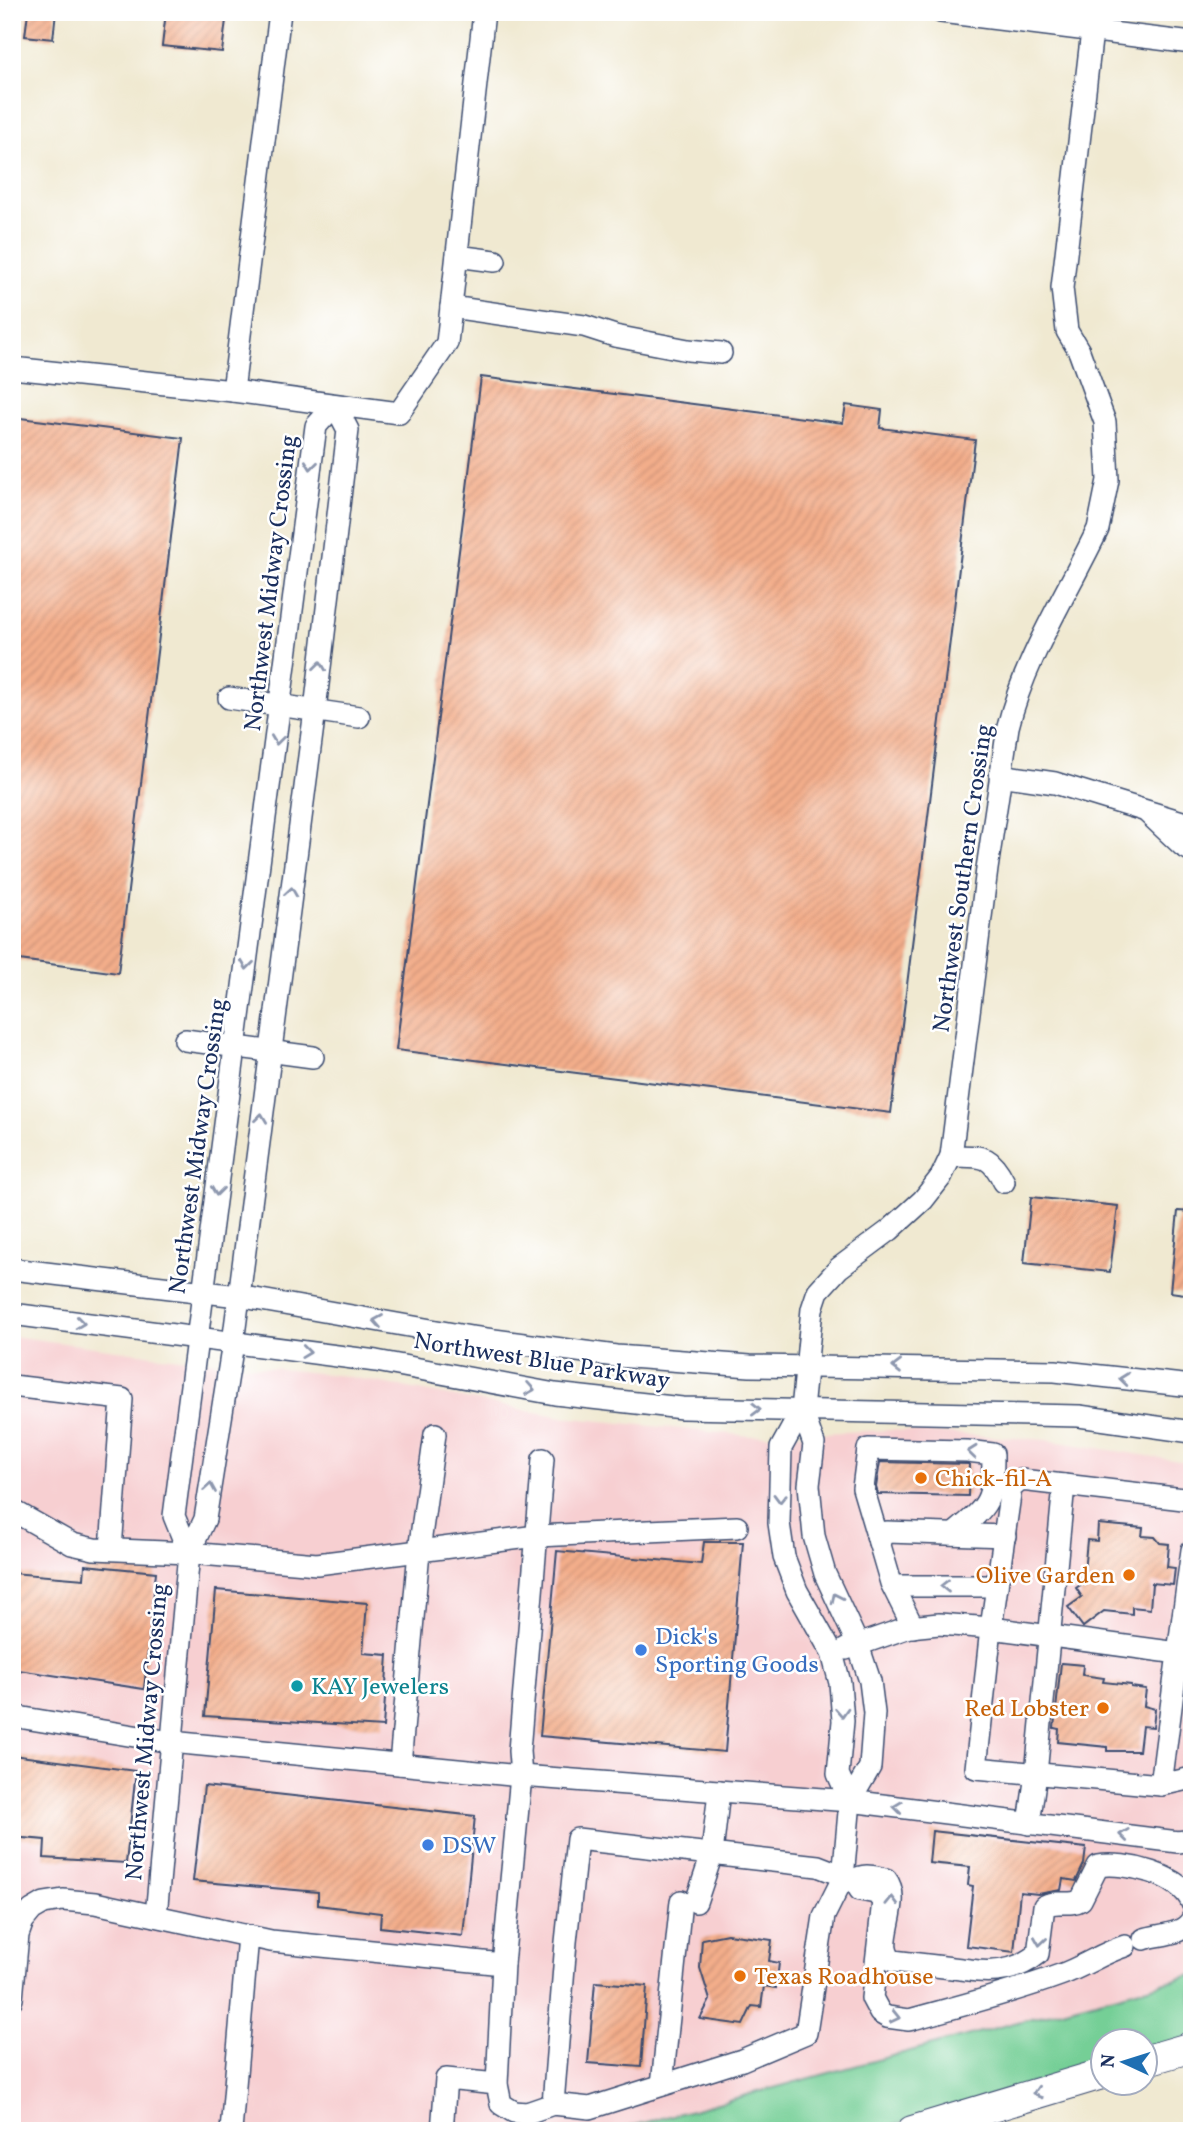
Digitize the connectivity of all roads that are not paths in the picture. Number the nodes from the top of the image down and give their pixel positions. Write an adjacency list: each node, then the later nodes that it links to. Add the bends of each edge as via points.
1 (280, 12): 12 (street)
2 (484, 12): 7 (street)
3 (942, 12): 4 (street)
4 (996, 16): 5 (street)
5 (1093, 31): 6 (street); 18 (street, Northwest Southern Crossing, via 1062,288 1067,331 1105,422 1108,480 1097,529 1013,707)
6 (1192, 43)
7 (457, 256): 8 (street); 9 (street)
8 (495, 261)
9 (451, 307): 10 (street, via 584,326 615,336); 13 (street, via 447,343 399,413)
10 (721, 354)
11 (12, 368): 12 (street)
12 (233, 391): 13 (street)
13 (335, 405): 15 (street, Northwest Midway Crossing, one-way to 15, via 316,426); 16 (street, Northwest Midway Crossing, one-way to 13, via 348,429)
14 (229, 698): 15 (street)
15 (281, 705): 16 (street); 23 (street, Northwest Midway Crossing, one-way to 23)
16 (315, 710): 17 (street); 24 (street, Northwest Midway Crossing, one-way to 16)
17 (359, 717)
18 (1000, 775): 19 (street, via 1055,783); 26 (street, Northwest Southern Crossing)
19 (1147, 811): 20 (street); 21 (street)
20 (1192, 825)
21 (1192, 851)
22 (185, 1040): 23 (street)
23 (236, 1047): 24 (street); 29 (street, Northwest Midway Crossing, one-way to 29)
24 (270, 1051): 25 (street); 30 (street, Northwest Midway Crossing, one-way to 24)
25 (313, 1057)
26 (951, 1156): 27 (street, via 985,1158 996,1166); 34 (street, Northwest Southern Crossing, via 923,1200 839,1268 818,1291)
27 (1004, 1182)
28 (12, 1269): 29 (street, Northwest Blue Parkway)
29 (204, 1293): 30 (street, Northwest Blue Parkway); 32 (street, Northwest Midway Crossing)
30 (238, 1296): 33 (street, Northwest Midway Crossing); 34 (street, Northwest Blue Parkway, one-way to 30, via 616,1356 471,1337)
31 (12, 1314): 32 (street, Northwest Blue Parkway, one-way to 32)
32 (197, 1338): 33 (street, Northwest Blue Parkway); 52 (street, Northwest Midway Crossing, via 174,1516)
33 (233, 1342): 37 (street, Northwest Blue Parkway, one-way to 37, via 376,1361 555,1394 682,1408); 52 (street, Northwest Midway Crossing, one-way to 33, via 205,1519)
34 (806, 1366): 36 (street, Northwest Blue Parkway, one-way to 34, via 1055,1371); 37 (street, Northwest Southern Crossing)
35 (12, 1386): 49 (street, via 122,1399)
36 (1192, 1386)
37 (802, 1410): 38 (street, Northwest Blue Parkway, via 1079,1416); 58 (street, Northwest Southern Crossing, one-way to 37, via 825,1574 814,1536 809,1485 814,1444); 59 (street, Northwest Southern Crossing, one-way to 59, via 781,1448 779,1523 784,1557 797,1591)
38 (1192, 1433)
39 (435, 1434): 51 (street)
40 (543, 1459): 46 (street)
41 (1064, 1485): 42 (street); 47 (street, via 1021,1480 1011,1488); 57 (street)
42 (1192, 1500)
43 (12, 1510): 49 (street, via 72,1544)
44 (737, 1527): 46 (street)
45 (954, 1534): 47 (street); 48 (street, via 887,1532); 48 (street, one-way to 48, via 984,1509 993,1486 993,1454 868,1449 863,1488)
46 (537, 1536): 51 (street); 65 (street, via 519,1751)
47 (1004, 1536): 54 (street)
48 (879, 1542): 53 (street)
49 (111, 1549): 52 (street)
50 (1192, 1550): 60 (street)
51 (419, 1551): 52 (street, via 317,1564); 63 (street)
52 (189, 1553): 62 (street, Northwest Midway Crossing)
53 (893, 1586): 54 (street, one-way to 53); 55 (street)
54 (997, 1586): 56 (street)
55 (914, 1627): 56 (street); 58 (street)
56 (991, 1628): 57 (street); 64 (street, via 976,1768)
57 (1048, 1636): 60 (street); 64 (street)
58 (858, 1646): 59 (street); 69 (street, Northwest Southern Crossing, via 870,1681 874,1713 870,1767)
59 (832, 1653): 69 (street, Northwest Southern Crossing, one-way to 69, via 844,1721 838,1774)
60 (1178, 1653): 67 (street)
61 (12, 1716): 62 (street)
62 (171, 1742): 63 (street); 75 (street, Northwest Midway Crossing)
63 (400, 1764): 65 (street)
64 (1036, 1774): 67 (street); 70 (street)
65 (521, 1776): 68 (street); 78 (street)
66 (1192, 1778): 67 (street)
67 (1161, 1785)
68 (719, 1791): 69 (street); 72 (street)
69 (850, 1801): 70 (street, one-way to 69); 73 (street, Northwest Southern Crossing)
70 (1029, 1824): 71 (street, one-way to 70)
71 (1192, 1840)
72 (712, 1854): 73 (street, via 818,1866); 84 (street, via 689,1902); 85 (street, via 577,1839)
73 (848, 1879): 74 (street, one-way to 73, via 1182,1888 1160,1875 1098,1866 1081,1900 1044,1906 1038,1954 1026,1964 991,1972 892,1961 885,1943 893,1908 891,1886 886,1879 863,1875); 76 (street, one-way to 76, via 883,1901 872,1998 880,2013 895,2019 909,2020 1060,1975 1134,1942 1179,1931); 84 (street, via 824,1916 806,2033 742,2060)
74 (1192, 1903)
75 (156, 1916): 77 (street); 79 (street, via 95,1903 44,1903 23,1921 18,1935)
76 (1192, 1919)
77 (248, 1936): 78 (street); 86 (street)
78 (503, 1964): 83 (street)
79 (12, 1999)
80 (1192, 2047): 81 (highway)
81 (1158, 2057)
82 (1088, 2078): 88 (highway, one-way to 88)
83 (497, 2084): 85 (street, via 501,2104 513,2112 527,2113); 87 (street, via 446,2079)
84 (662, 2085): 85 (street, via 590,2108)
85 (553, 2104)
86 (231, 2131)
87 (442, 2131)
88 (912, 2131)

